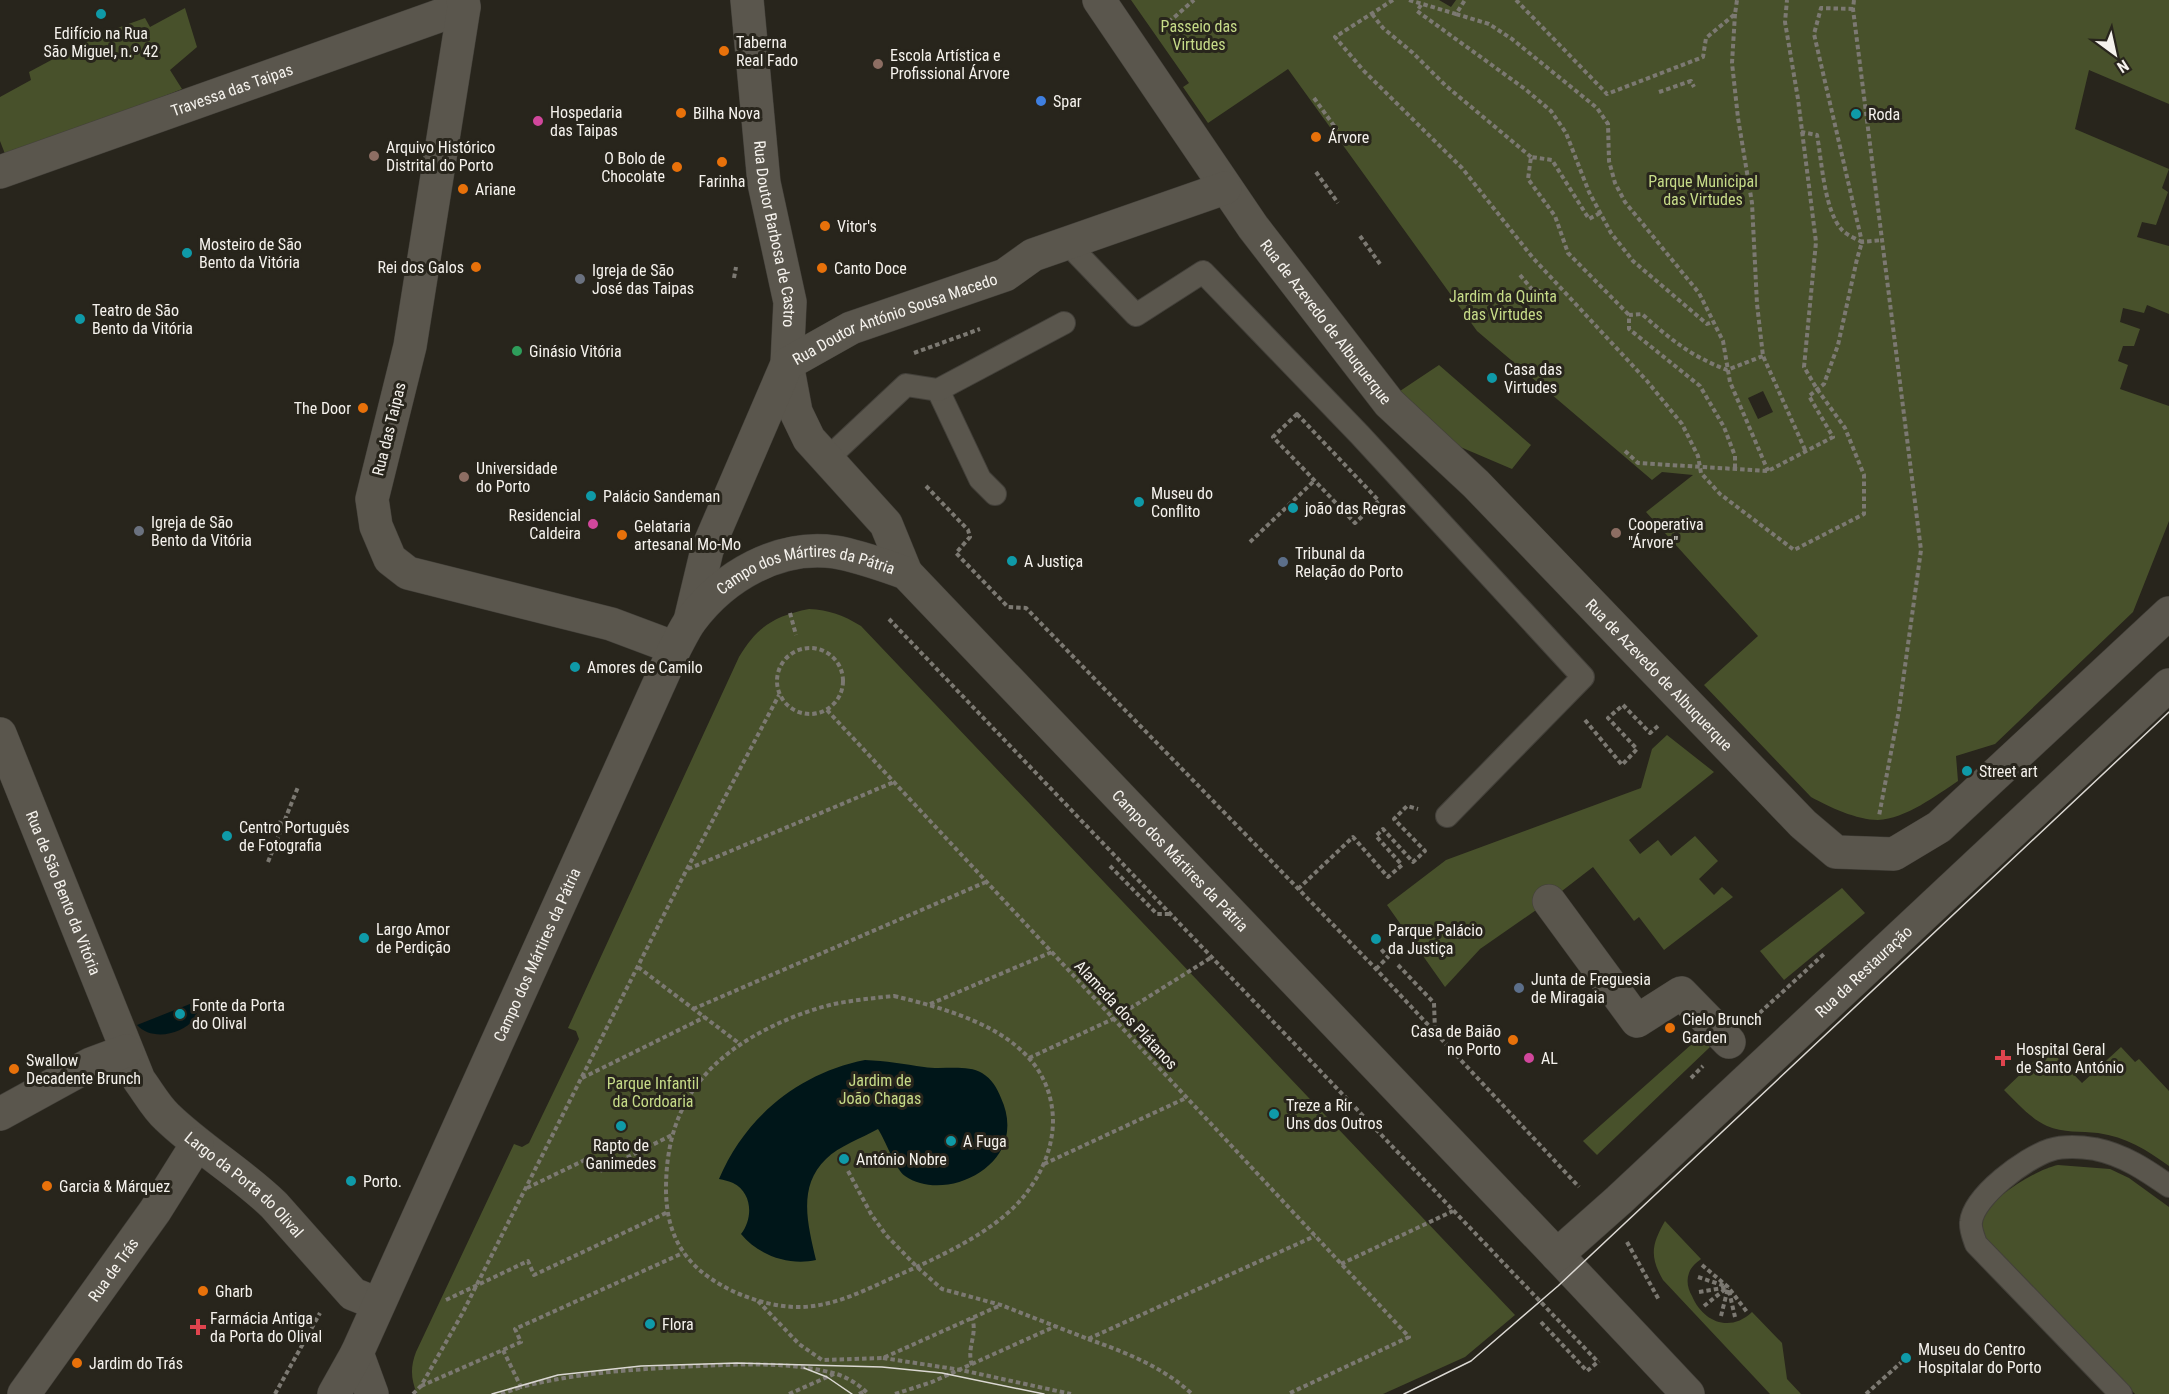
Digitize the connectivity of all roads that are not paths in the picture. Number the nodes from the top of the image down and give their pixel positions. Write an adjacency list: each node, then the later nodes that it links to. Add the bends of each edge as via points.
1 (747, 0): 8 (street, Rua Doutor Barbosa de Castro, via 764,183 790,302)
2 (1099, 0): 5 (street)
3 (463, 4): 4 (street, Travessa das Taipas); 15 (street, Rua das Taipas, via 410,346 372,499 376,526 390,559 408,573 611,624)
4 (0, 172)
5 (1225, 188): 6 (street, Rua Doutor António Sousa Macedo); 14 (street, Rua de Azevedo de Albuquerque, via 1389,403 1476,484 1803,824 1836,852 1894,854 1939,827)
6 (1067, 243): 8 (street, Rua Doutor António Sousa Macedo, via 1033,255 1005,275 851,328); 18 (lane, via 1136,315 1203,272 1583,677)
7 (1065, 323): 9 (lane)
8 (788, 364): 10 (street, Rua Doutor Barbosa de Castro, via 796,412 808,439); 15 (street, Rua Doutor António Sousa Macedo, via 707,550)
9 (938, 390): 10 (lane, via 906,385); 11 (lane, via 980,479)
10 (827, 459): 12 (street, Rua Doutor Barbosa de Castro, via 886,524)
11 (995, 494)
12 (906, 573): 15 (street, Campo dos Mártires da Pátria, via 835,552 796,551 752,566 710,597); 25 (street, Campo dos Mártires da Pátria)
13 (2169, 587): 14 (street)
14 (2162, 619)
15 (682, 635): 26 (street, Campo dos Mártires da Pátria)
16 (2169, 685): 25 (street, Rua da Restauração)
17 (0, 734): 21 (street, Rua de São Bento da Vitória)
18 (1448, 816)
19 (1549, 901): 20 (street, via 1637,1021 1681,993)
20 (1729, 1042)
21 (126, 1051): 22 (street, via 91,1064); 23 (street, Largo da Porta do Olival, via 138,1080 165,1115)
22 (0, 1114)
23 (197, 1144): 26 (street, Largo da Porta do Olival, via 261,1192 353,1294); 28 (street, Rua de Trás, via 155,1211)
24 (2169, 1186): 32 (lane, via 2118,1155 2074,1147 2050,1150 2027,1161 1985,1195 1970,1224 1976,1244)
25 (1557, 1255): 31 (street, Campo dos Mártires da Pátria)
26 (378, 1304): 27 (street, Campo dos Mártires da Pátria)
27 (357, 1353): 29 (street, Campo dos Mártires da Pátria); 30 (street)
28 (24, 1394)
29 (334, 1394)
30 (372, 1394)
31 (1688, 1394)
32 (2121, 1394)

